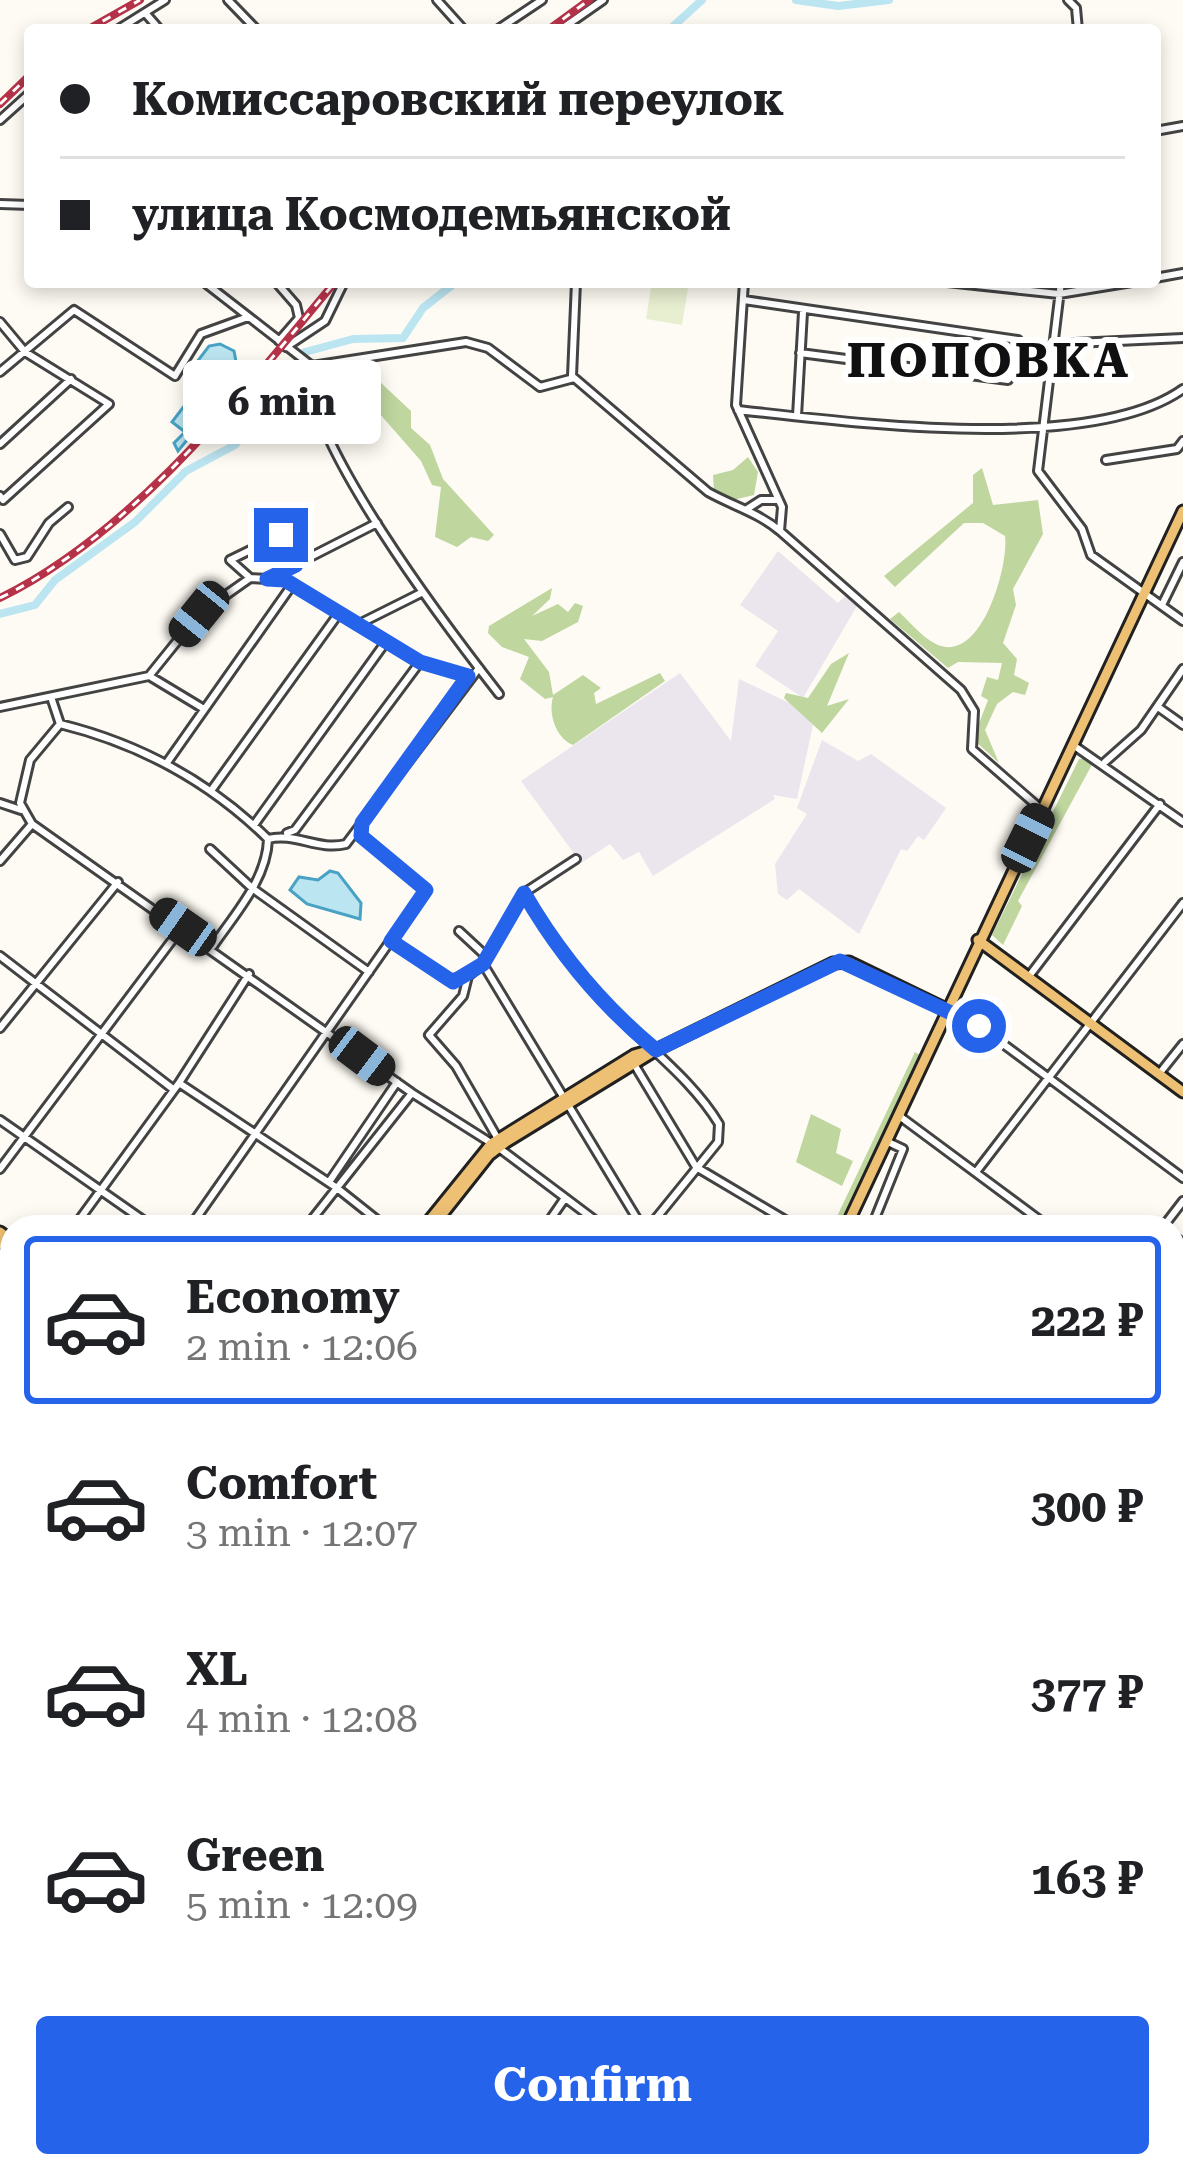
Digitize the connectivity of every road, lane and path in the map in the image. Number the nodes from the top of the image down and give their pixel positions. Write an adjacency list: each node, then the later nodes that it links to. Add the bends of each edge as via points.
1 (165, 0): 6 (street)
2 (228, 0): 9 (street)
3 (436, 0): 10 (street)
4 (542, 0): 11 (street)
5 (603, 0): 12 (street)
6 (147, 15): 7 (street); 8 (street)
7 (129, 24)
8 (155, 24)
9 (251, 24)
10 (458, 24)
11 (506, 24)
12 (569, 24)
13 (24, 98): 14 (street)
14 (0, 120)
15 (212, 288): 26 (street)
16 (281, 288): 29 (street, via 299,318)
17 (341, 288): 29 (street, via 325,321)
18 (576, 288): 37 (street)
19 (744, 288): 24 (street)
20 (1003, 288): 23 (street)
21 (1060, 288): 23 (street)
22 (1096, 288): 23 (street)
23 (1059, 294): 30 (street)
24 (744, 300): 25 (street); 41 (street)
25 (803, 312): 32 (street); 33 (street, via 1018,340)
26 (248, 317): 29 (street); 31 (street, via 201,334 175,376 74,310)
27 (0, 322): 31 (street)
28 (1183, 338): 30 (street)
29 (283, 344): 35 (street)
30 (1053, 344): 34 (street)
31 (26, 352): 36 (street); 38 (street)
32 (800, 353): 33 (street, via 1008,380); 42 (street)
33 (1017, 362): 34 (street)
34 (1051, 363): 43 (street)
35 (309, 364): 37 (street, via 466,341 540,387); 52 (street, via 310,399)
36 (0, 372)
37 (574, 378): 50 (street, via 708,492)
38 (71, 379): 45 (street); 47 (street, via 109,404)
39 (1181, 391): 40 (street); 43 (street, via 1131,412)
40 (1182, 405)
41 (737, 410): 42 (street); 48 (street)
42 (796, 416): 43 (street)
43 (1042, 427): 61 (street, via 1038,471 1082,529 1091,555)
44 (1183, 440): 46 (street, via 1177,449)
45 (0, 444)
46 (1106, 460)
47 (1, 497)
48 (776, 500): 50 (street); 53 (street)
49 (68, 507): 54 (street, via 27,557 15,560)
50 (747, 510): 53 (street)
51 (1183, 511): 61 (main road)
52 (376, 523): 56 (street); 60 (street)
53 (780, 531): 86 (street, via 961,690 974,712 972,749)
54 (0, 534)
55 (1183, 562): 62 (street)
56 (296, 565): 57 (street, via 281,535 230,560); 58 (street)
57 (250, 578): 58 (street); 70 (street, via 199,614)
58 (267, 579): 59 (street)
59 (292, 585): 63 (street); 76 (street)
60 (421, 593): 65 (street); 68 (street)
61 (1144, 593): 62 (street); 79 (main road)
62 (1162, 605): 64 (street)
63 (339, 614): 65 (street); 82 (street)
64 (1183, 621)
65 (357, 625): 66 (street)
66 (386, 642): 67 (street); 90 (street)
67 (420, 662): 71 (street); 91 (street)
68 (478, 668): 71 (street); 72 (street)
69 (1183, 669): 75 (street)
70 (149, 676): 73 (street); 76 (street)
71 (468, 676): 88 (street)
72 (499, 694)
73 (52, 700): 74 (street); 77 (street)
74 (0, 707)
75 (1158, 707): 78 (street); 80 (street)
76 (204, 709): 81 (street)
77 (60, 724): 81 (street, via 104,734); 85 (street, via 30,760)
78 (1183, 725)
79 (1071, 744): 80 (street); 86 (main road)
80 (1104, 763): 84 (street)
81 (166, 764): 82 (street)
82 (213, 788): 90 (street)
83 (0, 803): 85 (street)
84 (1160, 804): 87 (street); 109 (street)
85 (21, 810): 89 (street)
86 (1042, 810): 102 (main road)
87 (1183, 822)
88 (362, 823): 91 (street, via 336,847); 103 (street, via 361,836 426,890)
89 (32, 824): 95 (street); 96 (street)
90 (254, 825): 92 (street)
91 (284, 835): 92 (street)
92 (268, 839): 97 (street)
93 (210, 849): 97 (street)
94 (576, 859): 98 (street)
95 (0, 861)
96 (118, 881): 100 (street); 111 (street)
97 (252, 888): 104 (street); 107 (street)
98 (524, 893): 106 (street); 118 (street, via 601,998)
99 (1183, 903): 113 (street)
100 (183, 927): 104 (street); 116 (street)
101 (459, 931): 106 (street)
102 (978, 940): 109 (main road); 112 (main road)
103 (391, 941): 107 (street); 110 (street, via 448,980)
104 (212, 947): 108 (street)
105 (0, 956): 111 (street)
106 (485, 961): 110 (street); 126 (street)
107 (369, 971): 115 (street)
108 (249, 974): 115 (street); 123 (street)
109 (1030, 975): 113 (main road)
110 (468, 976): 132 (street, via 463,996 429,1035 449,1055)
111 (36, 983): 114 (street); 116 (street)
112 (948, 1010): 118 (main road, via 840,961); 121 (street); 127 (main road)
113 (1091, 1023): 120 (main road); 121 (street)
114 (0, 1028)
115 (327, 1030): 122 (street); 129 (street)
116 (101, 1034): 123 (street); 130 (street)
117 (1183, 1044): 120 (street)
118 (656, 1050): 119 (main road); 126 (main road, via 634,1055); 133 (street, via 719,1124 718,1142)
119 (634, 1064): 126 (main road); 133 (street)
120 (1159, 1074): 124 (main road)
121 (1048, 1078): 135 (street); 136 (street)
122 (397, 1082): 125 (street); 137 (street)
123 (177, 1086): 129 (street); 140 (street)
124 (1183, 1092)
125 (412, 1093): 132 (street); 138 (street)
126 (568, 1101): 132 (main road); 151 (street)
127 (898, 1115): 131 (main road); 135 (street)
128 (0, 1120): 130 (street)
129 (254, 1135): 137 (street); 145 (street)
130 (23, 1137): 134 (street); 140 (street)
131 (886, 1141): 139 (main road); 142 (street, via 903,1149)
132 (496, 1144): 141 (street); 148 (main road)
133 (696, 1167): 152 (street); 153 (street)
134 (0, 1169)
135 (976, 1172): 156 (street)
136 (1183, 1178)
137 (328, 1181): 138 (street)
138 (337, 1187): 146 (street); 147 (street)
139 (863, 1190): 142 (street); 154 (main road)
140 (102, 1192): 143 (street); 144 (street)
141 (566, 1198): 149 (street); 150 (street)
142 (881, 1198): 155 (street)
143 (84, 1215)
144 (136, 1215)
145 (198, 1215)
146 (315, 1215)
147 (371, 1215)
148 (438, 1215)
149 (554, 1215)
150 (588, 1215)
151 (639, 1215)
152 (656, 1215)
153 (777, 1215)
154 (852, 1215)
155 (876, 1215)
156 (1033, 1215)

